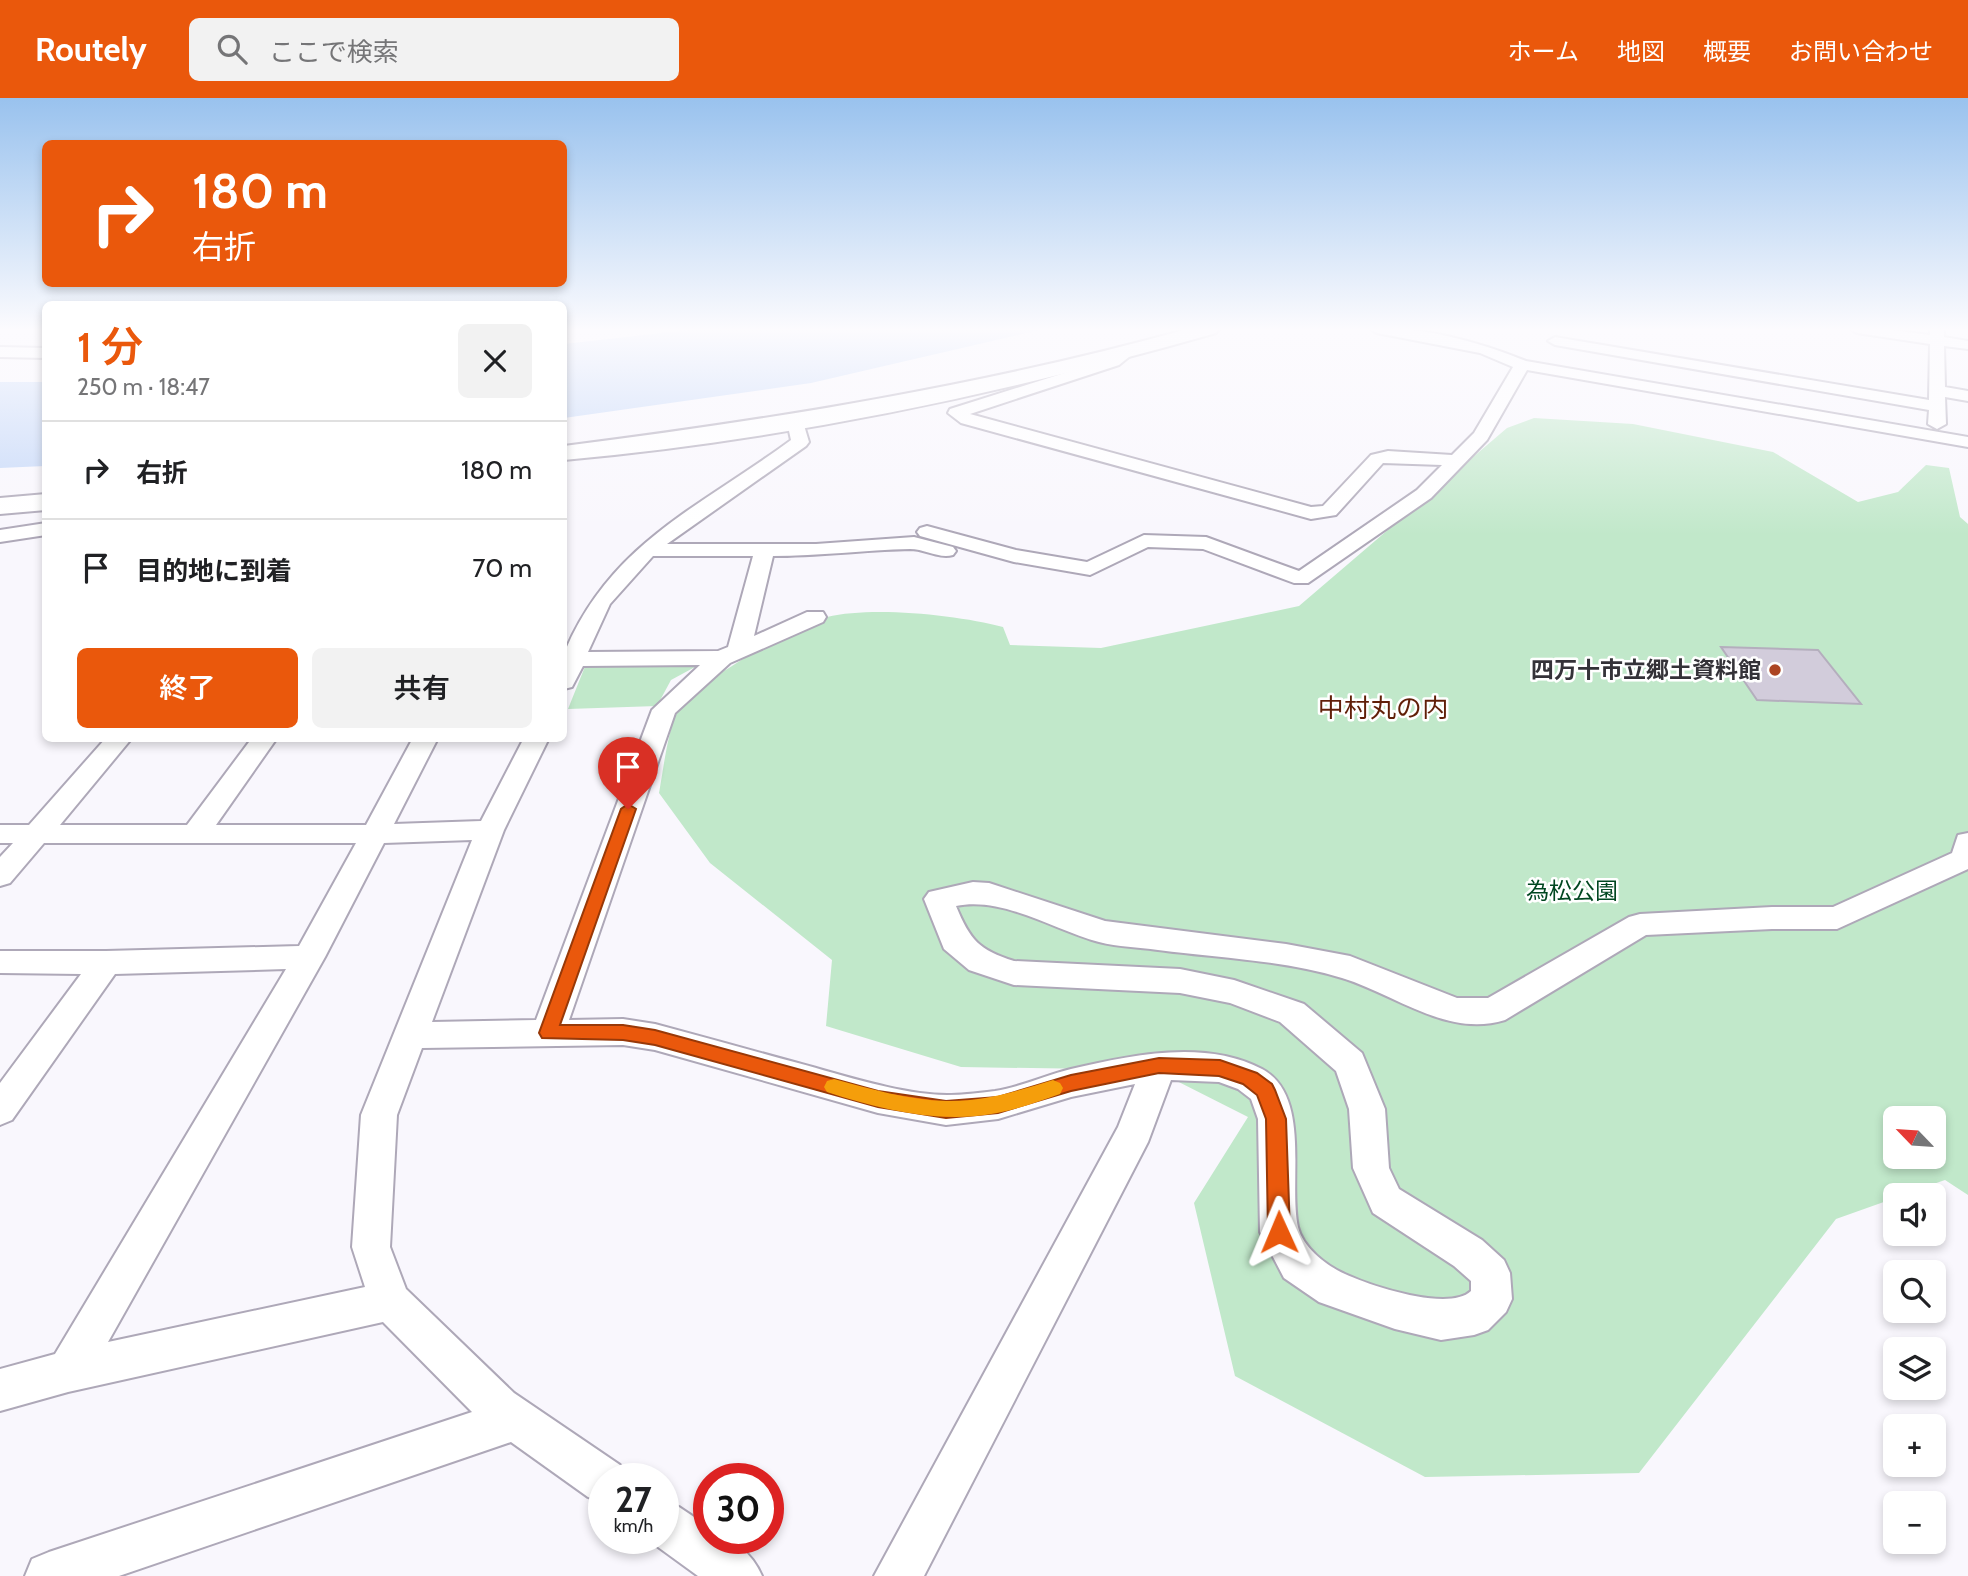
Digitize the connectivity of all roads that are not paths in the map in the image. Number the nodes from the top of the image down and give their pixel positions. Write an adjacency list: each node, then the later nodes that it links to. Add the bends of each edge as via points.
1 (916, 398): 9 (highway)
2 (1003, 398): 13 (street, via 956,413 1311,513 1329,511 1377,458)
3 (1508, 398): 13 (street)
4 (1798, 398): 8 (street)
5 (1860, 398): 8 (street)
6 (1937, 398): 8 (street)
7 (1965, 398): 8 (street)
8 (1937, 414): 10 (street); 11 (street)
9 (795, 422): 12 (highway); 20 (street, via 800,442)
10 (1968, 428)
11 (1968, 442)
12 (567, 453)
13 (1456, 461): 21 (street, via 1424,494 1301,579 1206,543 1144,541 1090,569)
14 (42, 502): 15 (highway)
15 (0, 506)
16 (42, 530): 18 (street)
17 (926, 532): 21 (street)
18 (0, 536)
19 (765, 549): 20 (street); 21 (street, via 914,543 981,559); 23 (street)
20 (647, 550): 24 (street, via 604,597)
21 (1014, 556)
22 (815, 617): 23 (street)
23 (730, 655): 24 (street); 40 (street, via 664,709)
24 (575, 659): 25 (street)
25 (567, 676)
26 (117, 742): 31 (street)
27 (262, 742): 34 (street)
28 (424, 742): 33 (street)
29 (535, 742): 30 (street)
30 (490, 830): 33 (street); 41 (street)
31 (37, 833): 32 (street); 34 (street); 36 (street)
32 (0, 834)
33 (374, 834): 34 (street); 37 (street)
34 (194, 835)
35 (1967, 853): 42 (street, via 1837,918 1640,925 1493,1011 1457,1010 1350,968 1286,955 1103,932 989,893 939,898 955,941 980,962 1014,973 1180,981 1234,992 1292,1013 1350,1063 1367,1109 1371,1168 1385,1201 1468,1253 1490,1273 1492,1299 1474,1317 1441,1320 1395,1310 1333,1289 1298,1265 1279,1232 1276,1119 1265,1090 1220,1068)
36 (0, 876)
37 (309, 957): 39 (street); 45 (street)
38 (0, 962): 39 (street)
39 (106, 963): 43 (street)
40 (548, 1033): 41 (street); 42 (street, via 623,1032 655,1037 878,1099 946,1110 998,1105 1071,1083)
41 (411, 1035): 44 (street, via 379,1115 372,1203 371,1247)
42 (1159, 1066): 52 (street, via 1135,1131)
43 (0, 1110)
44 (390, 1301): 45 (street); 47 (street)
45 (68, 1371): 46 (street)
46 (0, 1390)
47 (515, 1419): 48 (street); 50 (street)
48 (588, 1470)
49 (679, 1534): 51 (street)
50 (49, 1576)
51 (738, 1576)
52 (898, 1576)

